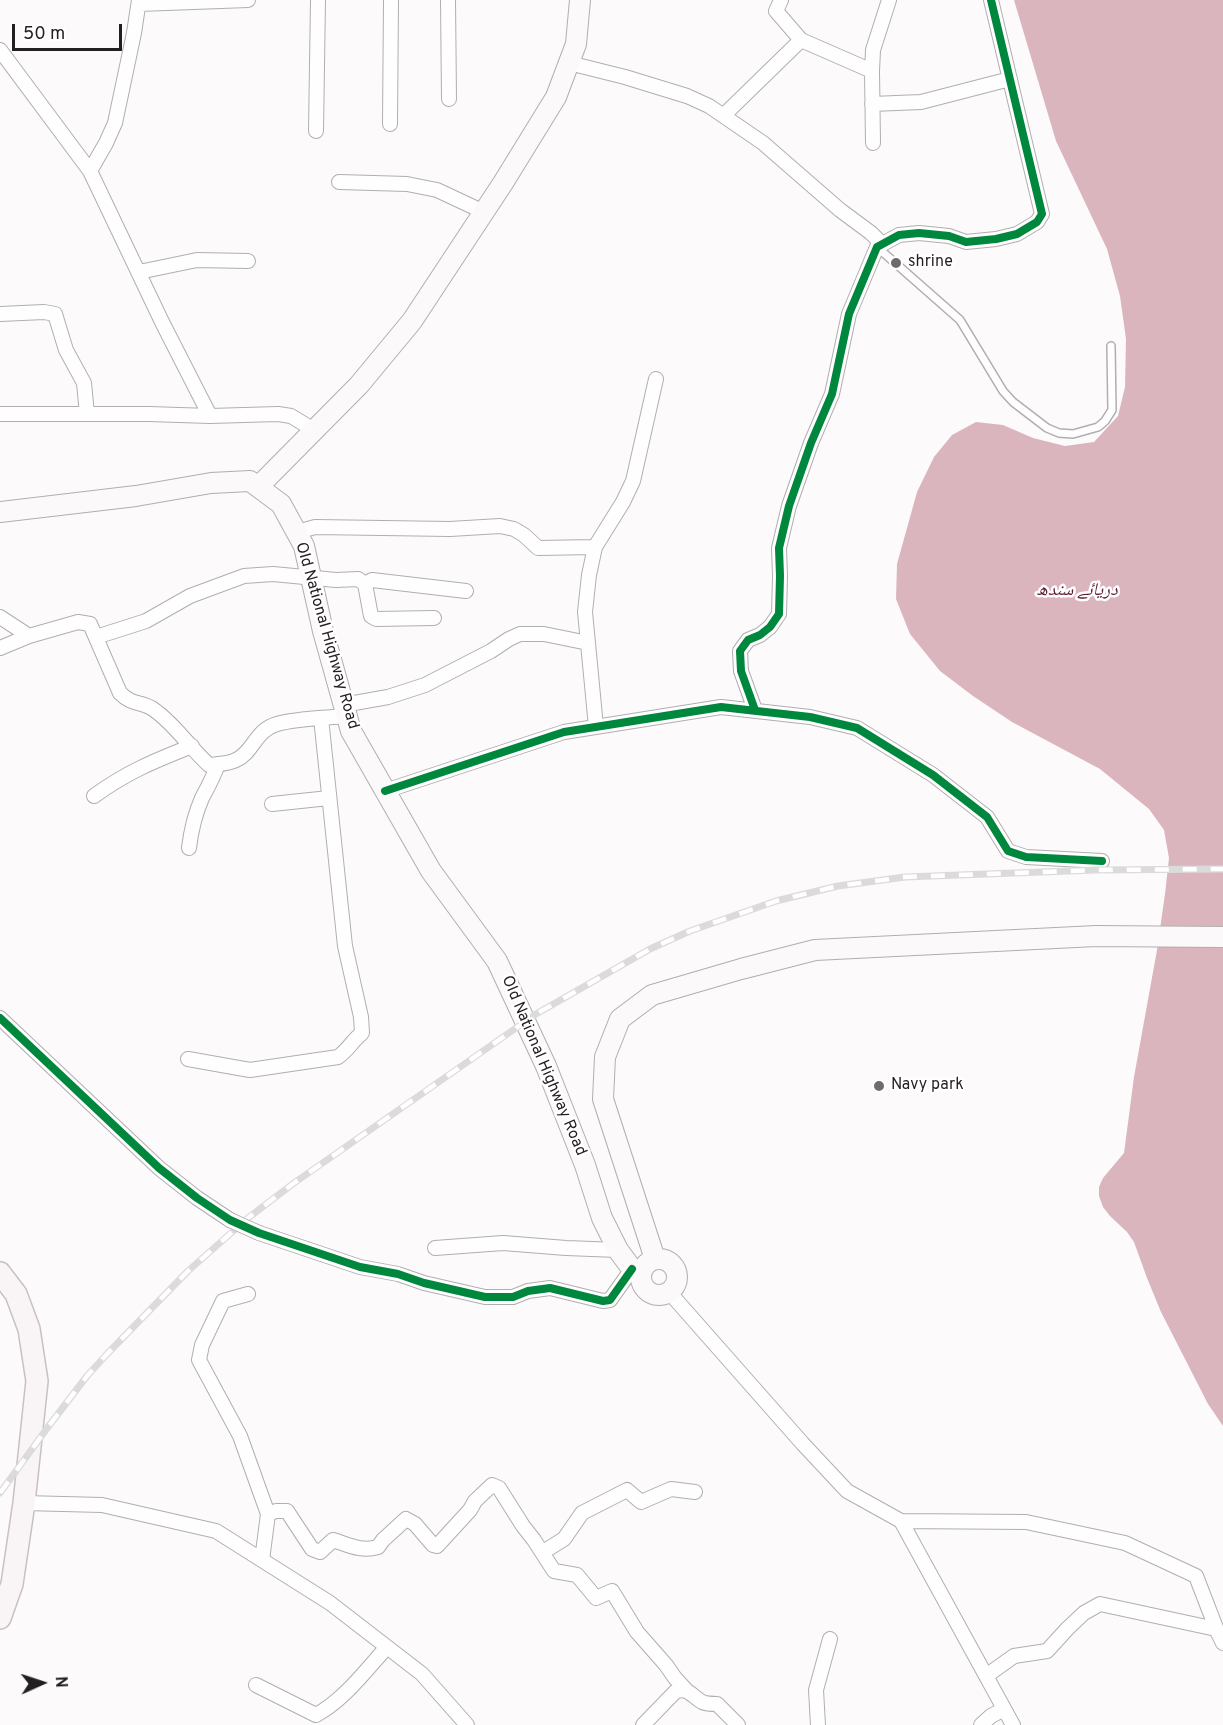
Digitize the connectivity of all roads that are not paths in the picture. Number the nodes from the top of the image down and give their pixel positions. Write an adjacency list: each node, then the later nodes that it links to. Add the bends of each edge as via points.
1 (248, 0): 9 (street)
2 (318, 0): 19 (street)
3 (391, 0): 18 (street)
4 (448, 0): 15 (street)
5 (580, 0): 12 (main road, via 576,44)
6 (782, 0): 10 (street, via 776,11)
7 (889, 0): 13 (street, via 876,38)
8 (990, 0): 14 (street)
9 (139, 2): 21 (street, via 115,123)
10 (801, 40): 13 (street); 17 (street)
11 (3, 59): 21 (street)
12 (569, 63): 17 (street, via 687,96); 23 (main road, via 556,97)
13 (872, 71): 16 (street)
14 (1010, 79): 16 (street, via 921,102); 24 (street, via 1042,214 1037,222 1017,234 996,239 966,242 919,233 899,235)
15 (449, 99)
16 (872, 104): 20 (street)
17 (724, 116): 24 (street, via 763,143 871,233)
18 (390, 124)
19 (316, 131)
20 (873, 143)
21 (90, 171): 26 (street)
22 (339, 182): 23 (street, via 407,184 437,190)
23 (484, 212): 33 (main road, via 412,321 359,385)
24 (880, 245): 28 (lane, via 960,320 1003,391 1047,428 1073,434 1098,427 1104,421 1112,410); 48 (street, via 849,314 832,394 789,506 779,548 779,614 770,627 748,640 740,651 741,671)
25 (248, 261): 26 (street, via 196,260)
26 (139, 272): 32 (street)
27 (0, 314): 31 (street, via 56,314 66,350 84,383)
28 (1111, 346)
29 (656, 380): 37 (street, via 633,481)
30 (0, 414): 31 (street)
31 (87, 414): 32 (street)
32 (210, 416): 33 (street, via 279,414 291,416)
33 (314, 430): 34 (main road)
34 (258, 487): 35 (main road, Old National Highway Road, via 250,482 211,483); 36 (main road, Old National Highway Road, via 281,504)
35 (0, 512)
36 (297, 532): 37 (street, via 315,527 500,526 514,529 538,548); 38 (main road, Old National Highway Road)
37 (595, 547): 45 (street, via 585,612)
38 (311, 576): 39 (street, via 358,579); 44 (street, via 244,576 189,596 146,621); 47 (main road, Old National Highway Road)
39 (365, 584): 40 (street, via 372,580); 42 (street, via 368,607 376,619)
40 (466, 591)
41 (0, 617): 43 (street)
42 (434, 618)
43 (29, 636): 44 (street, via 78,622 90,624); 46 (street)
44 (96, 637): 51 (street, via 127,701 150,707)
45 (588, 643): 47 (street, via 544,634 520,634 425,685); 50 (street)
46 (0, 648)
47 (345, 710): 49 (street); 53 (main road, Old National Highway Road, via 351,730)
48 (755, 710): 50 (street, via 721,706); 58 (street, via 857,728 933,775 987,818 1005,847 1016,854)
49 (321, 718): 52 (street, via 276,724 259,735 238,760); 55 (street)
50 (596, 727): 53 (street, via 564,732)
51 (192, 746): 52 (street, via 209,765); 54 (street, via 142,766)
52 (218, 764): 57 (street, via 194,820)
53 (386, 791): 63 (main road, Old National Highway Road, via 431,871 501,970 546,1066 602,1218)
54 (94, 796)
55 (329, 798): 56 (street); 61 (street, via 345,946 362,1033 338,1057 250,1070)
56 (273, 804)
57 (189, 848)
58 (1102, 861)
59 (1223, 937): 64 (main road, via 1096,936 815,950 652,995 620,1019 604,1057 603,1099)
60 (0, 1018): 65 (street, bridge, via 159,1168 230,1220 259,1233 360,1267 485,1297 513,1297 550,1287 610,1300)
61 (188, 1059)
62 (435, 1248): 63 (street, via 503,1243)
63 (618, 1250): 65 (main road, Old National Highway Road)
64 (655, 1258): 65 (main road); 67 (main road, via 669,1261 677,1273)
65 (636, 1271): 67 (main road, via 651,1293)
66 (0, 1273): 71 (main road, via 16,1294 29,1329 37,1381)
67 (669, 1292): 73 (street, via 847,1491)
68 (0, 1293): 76 (main road, via 17,1332 25,1381)
69 (248, 1294): 72 (street, via 223,1301 199,1360 240,1436)
70 (695, 1492): 74 (street, via 671,1489 641,1502 627,1490 582,1513 564,1539)
71 (24, 1503): 75 (street, via 102,1505 216,1531); 77 (main road, via 12,1584)
72 (268, 1514): 74 (street, via 286,1511 312,1549 320,1552 333,1540 359,1549 378,1547 406,1519 437,1546 492,1485 499,1488); 75 (street)
73 (901, 1521): 78 (street, via 1026,1522 1125,1543 1196,1576); 82 (street)
74 (543, 1552): 84 (street, via 554,1571 577,1575 596,1598 612,1591 637,1632)
75 (262, 1560): 81 (street, via 330,1603)
76 (0, 1583)
77 (0, 1618)
78 (1216, 1629): 80 (street); 82 (street, via 1100,1604 1084,1613 1047,1651 1014,1656)
79 (830, 1639): 89 (street, via 816,1690)
80 (1223, 1642)
81 (387, 1647): 83 (street, via 350,1688 316,1715); 86 (street, via 423,1674)
82 (986, 1676): 85 (street)
83 (256, 1685)
84 (686, 1690): 87 (street, via 675,1692); 88 (street, via 704,1703 717,1704)
85 (1004, 1709): 90 (street); 91 (street)
86 (467, 1725)
87 (643, 1725)
88 (738, 1725)
89 (819, 1725)
90 (981, 1725)
91 (1012, 1725)

